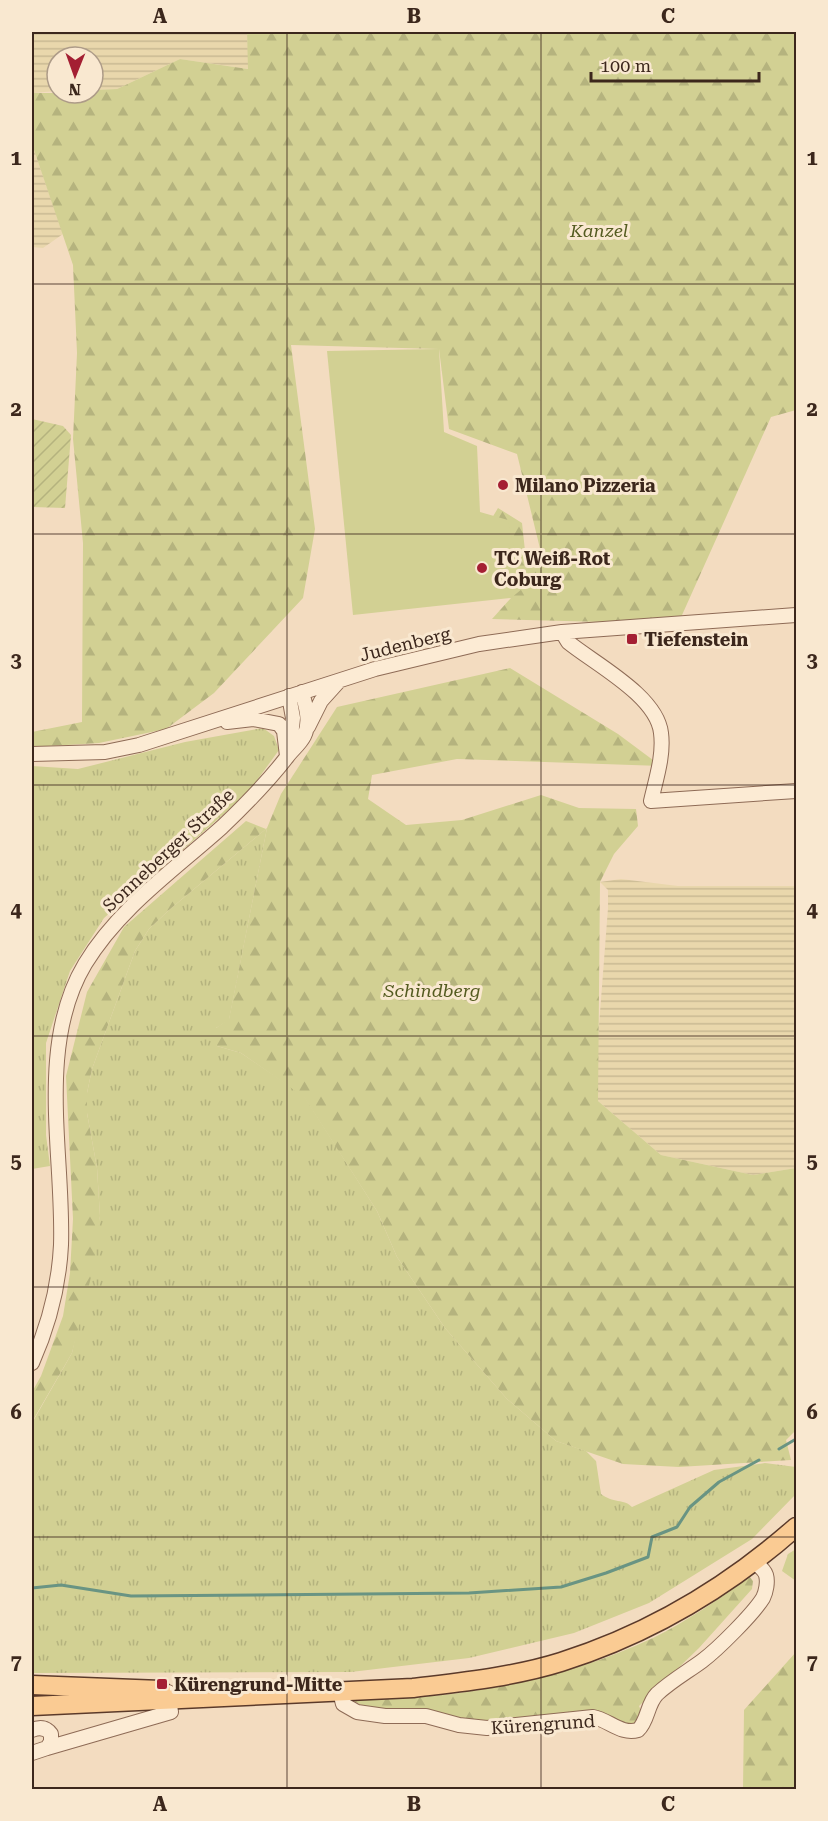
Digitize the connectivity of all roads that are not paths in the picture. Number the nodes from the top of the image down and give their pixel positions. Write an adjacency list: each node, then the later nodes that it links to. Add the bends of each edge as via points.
1 (796, 611): 2 (street, Judenberg)
2 (562, 632): 3 (street, Judenberg, via 479,644); 9 (street, via 567,642 631,688 656,716 662,736 651,801)
3 (340, 680): 4 (street, Judenberg); 6 (street, Sonneberger Straße, via 321,701)
4 (296, 694): 5 (street, Judenberg); 6 (street, via 308,716); 8 (street, Sonneberger Straße)
5 (201, 724): 7 (street, Judenberg, via 105,752); 8 (street, via 253,719 279,724 285,731)
6 (303, 737): 8 (street, Sonneberger Straße)
7 (32, 754)
8 (287, 756): 10 (street, Sonneberger Straße, via 259,791 108,931 78,978 64,1019 56,1075 59,1267)
9 (796, 791)
10 (32, 1363)
11 (796, 1527): 12 (main road)
12 (754, 1562): 14 (main road, via 673,1615 561,1662 469,1681); 14 (street, Kürengrund, via 767,1578 761,1601 722,1644 658,1693 638,1730 626,1731 593,1717 487,1728 426,1716 385,1716 349,1709)
13 (32, 1685): 15 (main road)
14 (340, 1692): 15 (main road)
15 (169, 1695): 16 (main road); 18 (street, via 171,1712)
16 (32, 1706)
17 (32, 1730): 18 (street, via 48,1730 51,1738)
18 (47, 1748): 19 (street)
19 (32, 1752)

